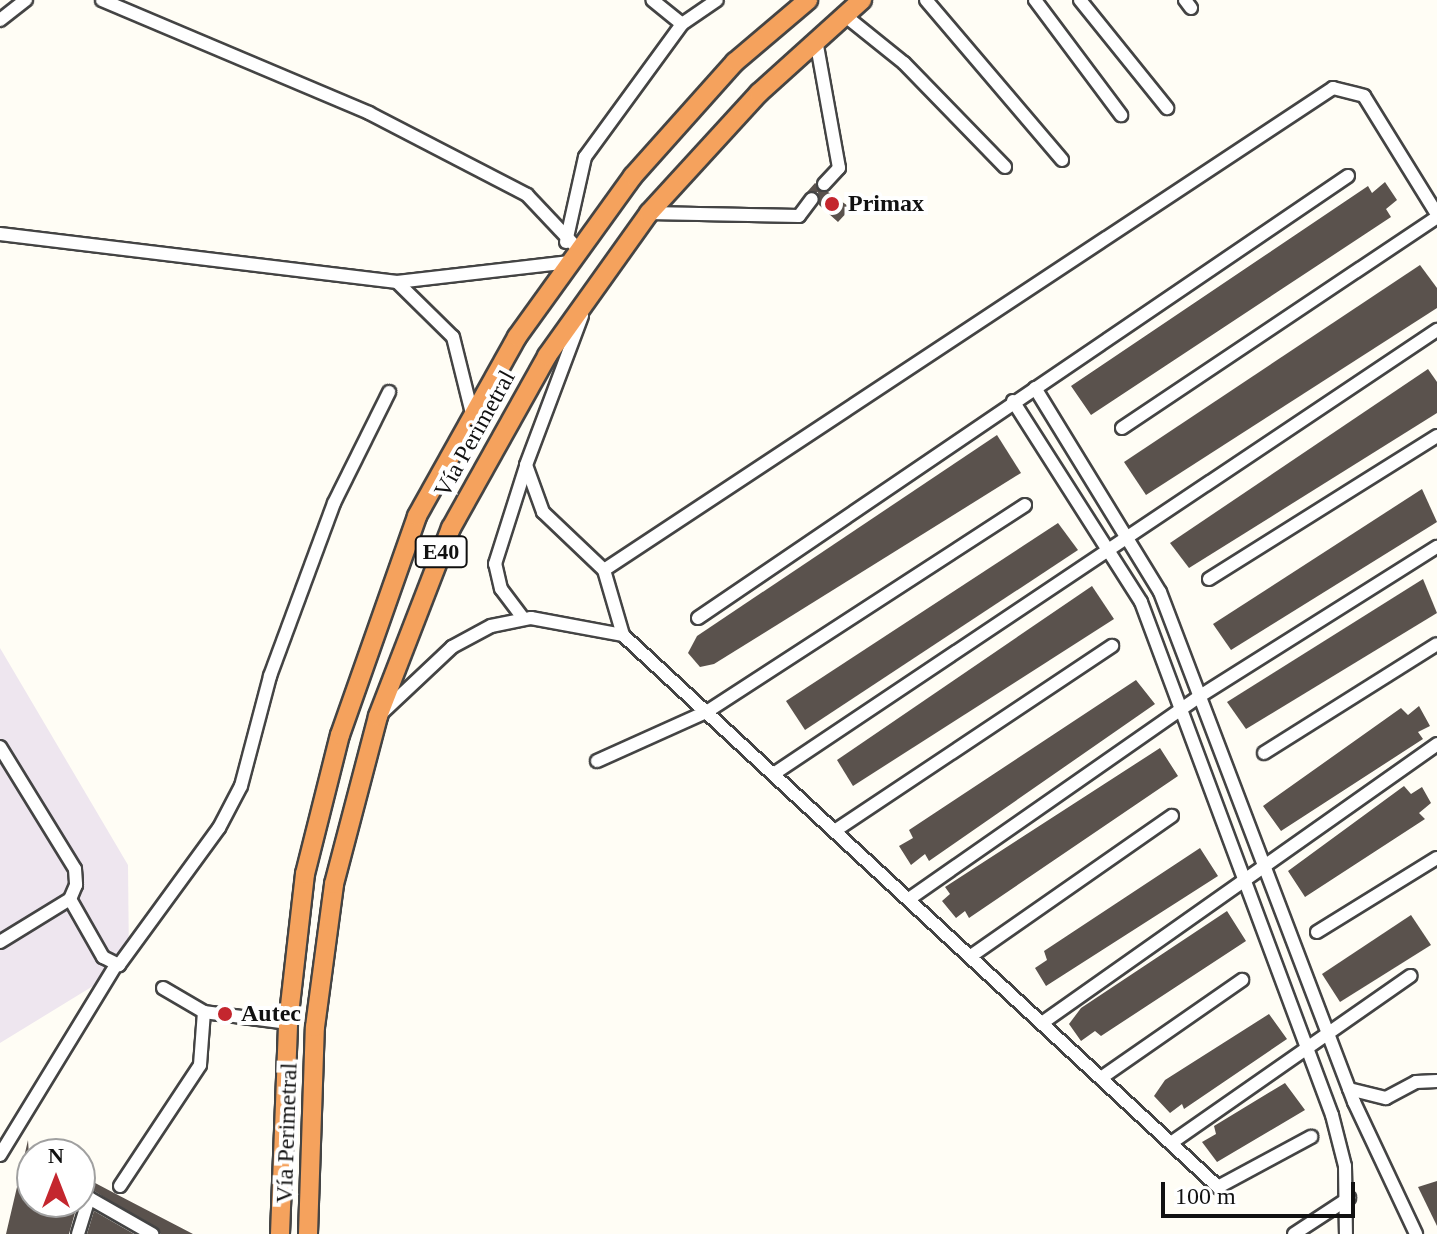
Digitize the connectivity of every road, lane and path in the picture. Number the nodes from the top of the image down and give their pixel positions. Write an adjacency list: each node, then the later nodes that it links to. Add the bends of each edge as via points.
1 (26, 0): 11 (lane)
2 (102, 0): 24 (lane, via 369,113 527,195)
3 (652, 0): 12 (lane)
4 (717, 0): 12 (lane)
5 (808, 0): 24 (highway, Vía Perimetral / E40, via 735,62)
6 (862, 0): 10 (highway, Vía Perimetral / E40)
7 (926, 0): 16 (lane)
8 (1035, 0): 15 (lane)
9 (1080, 0): 14 (lane)
10 (843, 14): 13 (highway, Vía Perimetral / E40); 17 (lane, via 904,63)
11 (0, 20)
12 (682, 24): 24 (lane, via 585,157)
13 (816, 40): 19 (lane, via 839,168); 21 (highway, Vía Perimetral / E40)
14 (1167, 108)
15 (1121, 115)
16 (1062, 160)
17 (1005, 167)
18 (1348, 176): 28 (lane)
19 (824, 184)
20 (812, 199): 21 (lane, via 799,216)
21 (649, 213): 26 (highway, Vía Perimetral / E40)
22 (1437, 215): 32 (lane); 39 (lane, via 1364,96 1333,88)
23 (0, 234): 25 (lane)
24 (572, 251): 25 (lane); 31 (highway, Vía Perimetral / E40)
25 (397, 282): 31 (lane, via 453,337)
26 (593, 286): 34 (lane); 49 (highway, Vía Perimetral / E40, via 451,528)
27 (1437, 330): 36 (lane)
28 (1035, 388): 30 (lane); 36 (lane)
29 (389, 392): 65 (lane, via 297,601 241,786 219,828)
30 (1013, 401): 38 (lane); 42 (lane)
31 (472, 413): 70 (highway, Vía Perimetral / E40, via 417,516 340,735 305,874)
32 (1122, 428)
33 (1437, 436): 40 (lane)
34 (526, 465): 39 (lane, via 543,512); 41 (lane, via 495,564 501,589)
35 (1025, 505): 48 (lane)
36 (1127, 538): 38 (lane); 46 (lane, via 1160,592)
37 (1437, 547): 46 (lane)
38 (1108, 551): 47 (lane, via 1141,602); 54 (lane)
39 (604, 570): 43 (lane)
40 (1209, 579)
41 (523, 618): 43 (lane); 49 (lane, via 452,647)
42 (698, 618)
43 (623, 635): 48 (lane)
44 (1437, 644): 52 (lane)
45 (1112, 646): 56 (lane)
46 (1200, 696): 47 (lane); 58 (lane)
47 (1181, 709): 59 (lane); 61 (lane)
48 (708, 711): 53 (lane); 54 (lane)
49 (378, 716): 85 (highway, Vía Perimetral / E40, via 332,898 315,1027)
50 (1437, 744): 58 (lane)
51 (0, 747): 60 (lane, via 75,869)
52 (1264, 753)
53 (597, 761)
54 (775, 773): 56 (lane)
55 (1172, 816): 64 (lane)
56 (836, 830): 61 (lane)
57 (1437, 858): 62 (lane)
58 (1264, 864): 59 (lane); 72 (lane)
59 (1243, 877): 71 (lane); 73 (lane)
60 (70, 899): 63 (lane); 65 (lane, via 103,957)
61 (909, 899): 64 (lane)
62 (1317, 932)
63 (0, 942)
64 (971, 956): 71 (lane)
65 (116, 965): 79 (lane)
66 (1410, 976): 72 (lane)
67 (1242, 980): 74 (lane)
68 (163, 988): 69 (lane)
69 (204, 1012): 70 (lane); 80 (lane, via 200,1065)
70 (288, 1023): 84 (highway, Vía Perimetral / E40)
71 (1042, 1023): 74 (lane)
72 (1327, 1030): 73 (lane); 76 (lane)
73 (1305, 1044): 78 (lane); 81 (lane, via 1332,1115)
74 (1101, 1078): 78 (lane)
75 (1437, 1081): 76 (lane, via 1416,1082 1386,1098)
76 (1349, 1089): 88 (lane)
77 (1311, 1137): 78 (lane, via 1218,1187)
78 (1171, 1143)
79 (0, 1155)
80 (120, 1186)
81 (1349, 1198): 86 (lane); 87 (lane)
82 (78, 1234): 83 (lane, via 89,1198)
83 (152, 1234)
84 (280, 1234)
85 (308, 1234)
86 (1294, 1234)
87 (1346, 1234)
88 (1416, 1234)

